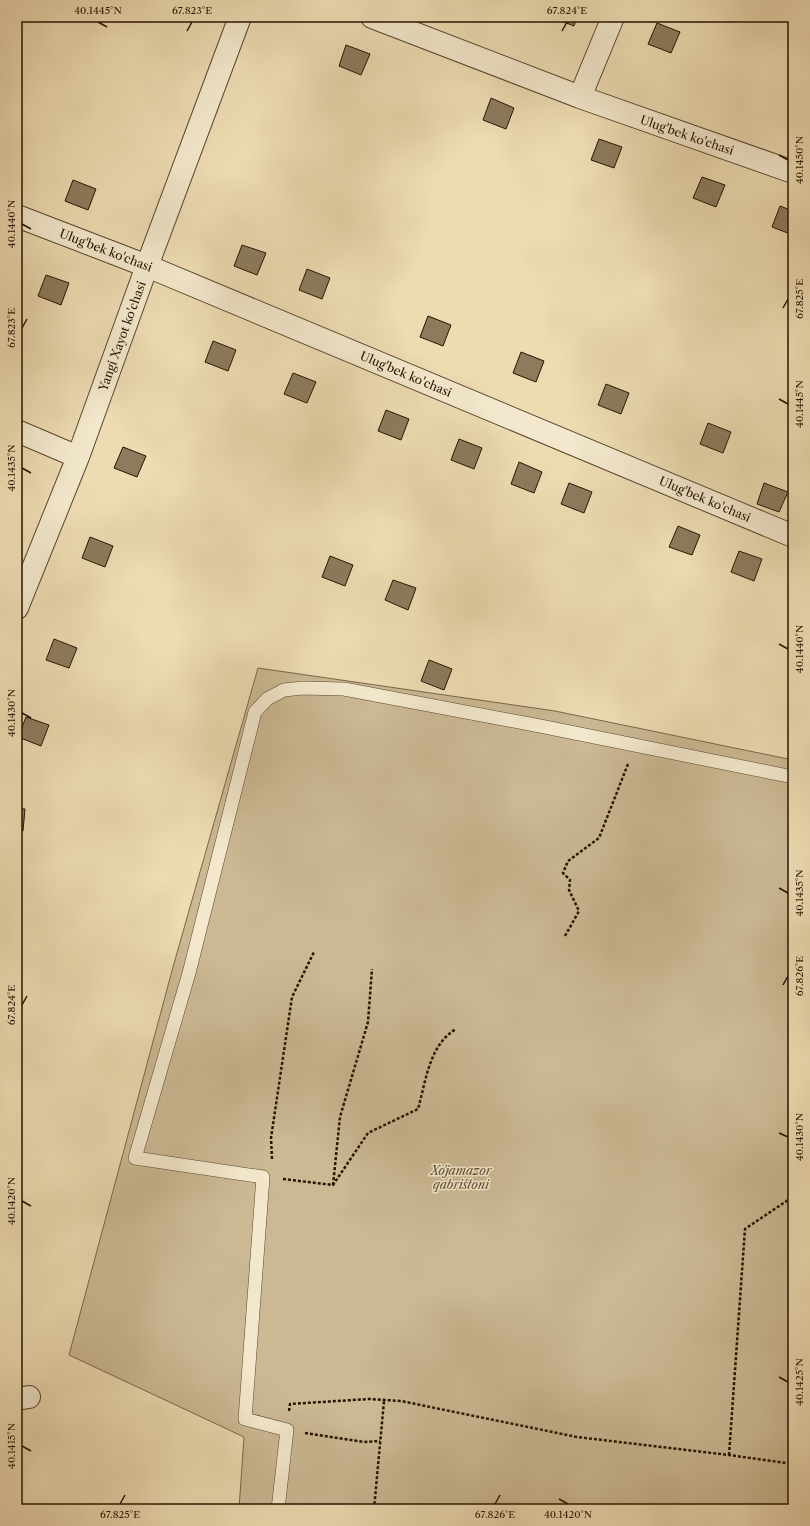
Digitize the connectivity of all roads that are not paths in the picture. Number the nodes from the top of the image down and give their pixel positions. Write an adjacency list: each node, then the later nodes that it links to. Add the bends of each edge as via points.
1 (240, 17): 7 (street, Yangi Xayot ko'chasi)
2 (372, 17): 4 (street, Ulug'bek ko'chasi)
3 (613, 17): 4 (street)
4 (580, 98): 5 (street, Ulug'bek ko'chasi)
5 (793, 172)
6 (17, 216): 7 (street, Ulug'bek ko'chasi)
7 (147, 266): 9 (street, Yangi Xayot ko'chasi); 10 (street, Ulug'bek ko'chasi)
8 (17, 431): 9 (street)
9 (78, 457): 11 (street, Yangi Xayot ko'chasi)
10 (793, 536)
11 (17, 608)
12 (793, 776): 13 (lane, via 344,689 284,690 267,699 255,712 189,973 135,1158 268,1177 245,1419 286,1430)
13 (278, 1509)

